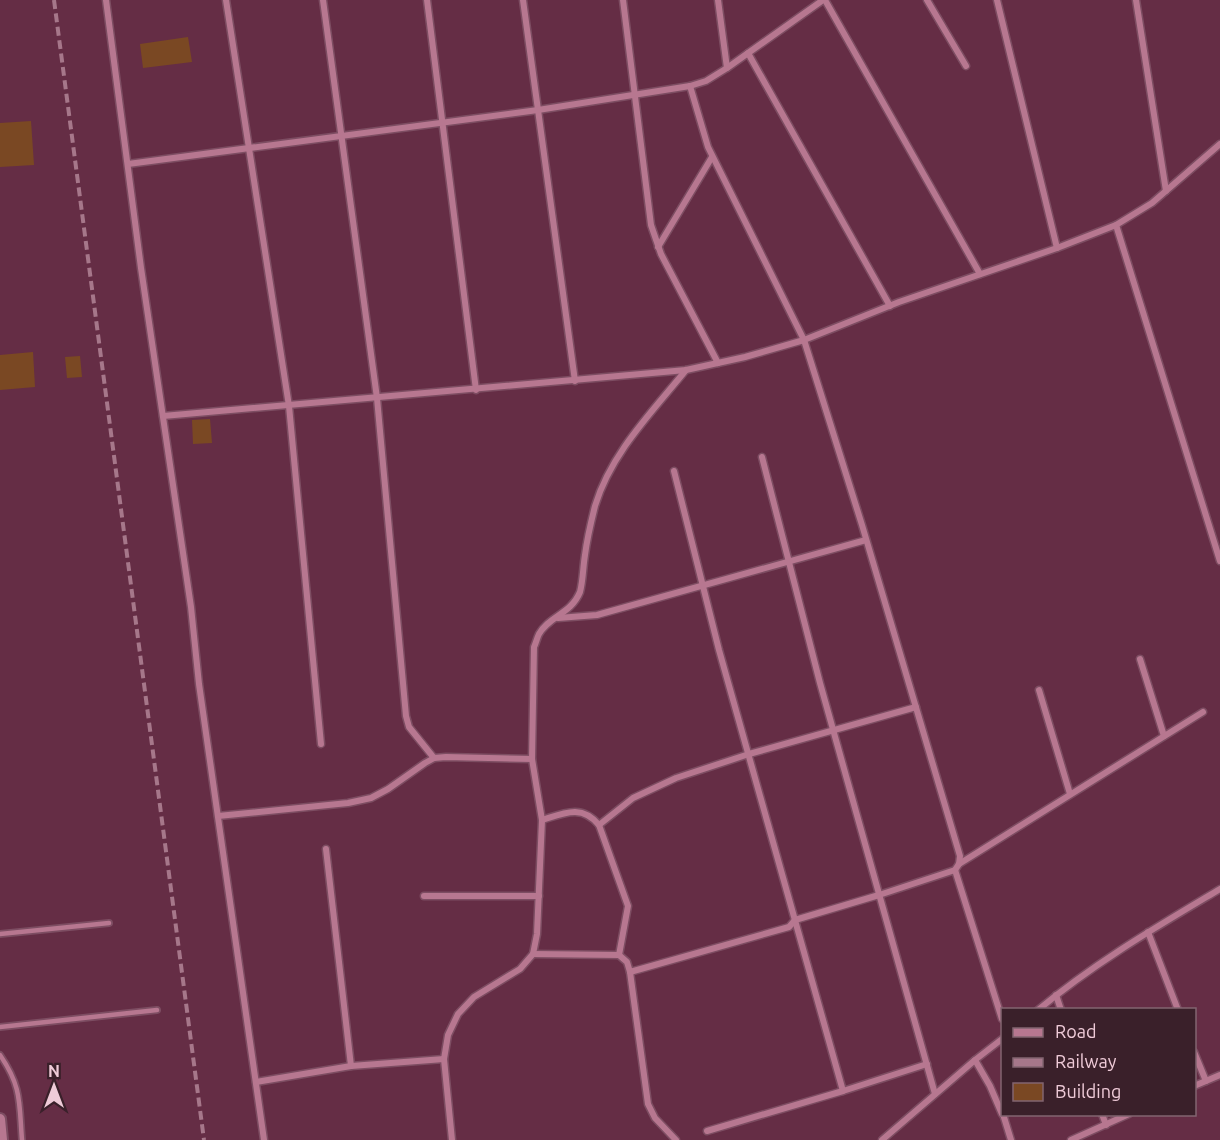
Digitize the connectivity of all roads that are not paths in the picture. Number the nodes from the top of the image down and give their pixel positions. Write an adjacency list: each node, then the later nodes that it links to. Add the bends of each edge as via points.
1 (106, 0): 23 (street)
2 (226, 0): 21 (street)
3 (323, 0): 19 (street)
4 (427, 0): 18 (street)
5 (523, 0): 17 (street)
6 (623, 0): 16 (street)
7 (718, 0): 14 (street)
8 (824, 0): 12 (street); 28 (street)
9 (927, 0): 13 (street)
10 (997, 0): 27 (street)
11 (1136, 0): 24 (street)
12 (748, 53): 14 (street); 29 (street)
13 (966, 66)
14 (727, 68): 15 (street)
15 (690, 86): 16 (street); 22 (street)
16 (634, 96): 17 (street); 26 (street, via 651,225)
17 (538, 110): 18 (street); 33 (street)
18 (443, 122): 19 (street); 34 (street)
19 (342, 135): 21 (street); 35 (street)
20 (1220, 144): 24 (street)
21 (249, 148): 23 (street); 36 (street)
22 (712, 157): 26 (street); 30 (street)
23 (128, 164): 37 (street)
24 (1166, 191): 25 (street)
25 (1116, 225): 27 (street); 42 (street)
26 (658, 247): 31 (street)
27 (1057, 248): 28 (street)
28 (980, 274): 29 (street)
29 (890, 306): 30 (street)
30 (804, 340): 31 (street); 40 (street)
31 (718, 363): 32 (street)
32 (686, 370): 33 (street); 44 (street, via 616,460 596,504 580,590)
33 (575, 381): 34 (street)
34 (476, 390): 35 (street)
35 (377, 398): 36 (street); 53 (street, via 406,716 409,728)
36 (289, 405): 37 (street); 51 (street)
37 (163, 416): 56 (street)
38 (762, 457): 41 (street)
39 (674, 471): 43 (street)
40 (866, 540): 41 (street); 47 (street)
41 (789, 561): 43 (street); 49 (street)
42 (1220, 561)
43 (703, 585): 44 (street, via 597,615); 52 (street)
44 (558, 618): 54 (street, via 540,633 534,647)
45 (1140, 659): 50 (street)
46 (1040, 690): 55 (street)
47 (916, 707): 49 (street); 60 (street, via 959,848)
48 (1203, 712): 50 (street)
49 (833, 731): 52 (street); 63 (street)
50 (1164, 736): 55 (street)
51 (321, 744)
52 (749, 754): 58 (street, via 653,788 633,798); 66 (street)
53 (434, 758): 54 (street); 56 (street, via 371,798)
54 (532, 759): 57 (street)
55 (1070, 794): 60 (street)
56 (218, 816): 89 (street)
57 (542, 820): 58 (street, via 575,812 592,816); 65 (street)
58 (599, 825): 71 (street, via 628,906)
59 (326, 849): 86 (street)
60 (959, 864): 61 (street)
61 (955, 870): 63 (street); 78 (street)
62 (1220, 889): 68 (street)
63 (879, 895): 66 (street); 85 (street)
64 (424, 896): 65 (street)
65 (539, 896): 70 (street)
66 (795, 920): 72 (street, via 789,927); 91 (street)
67 (109, 923): 69 (lane)
68 (1148, 932): 73 (street); 76 (street)
69 (0, 934)
70 (533, 954): 71 (street); 83 (street, via 520,969 474,998 458,1014 448,1035)
71 (619, 955): 72 (street)
72 (630, 972): 104 (street, via 648,1104 655,1119)
73 (1056, 995): 74 (street); 75 (street)
74 (1040, 1008)
75 (1060, 1008)
76 (1177, 1008)
77 (157, 1010): 79 (lane)
78 (1001, 1015)
79 (0, 1027)
80 (1001, 1040): 84 (street)
81 (0, 1055): 101 (lane, via 15,1080)
82 (1196, 1057): 88 (street)
83 (444, 1059): 86 (street); 103 (street)
84 (975, 1060): 92 (street); 93 (street)
85 (927, 1064): 91 (street); 92 (street)
86 (351, 1066): 89 (street)
87 (1220, 1075): 88 (street)
88 (1206, 1081): 90 (street)
89 (256, 1082): 102 (street)
90 (1196, 1085)
91 (843, 1091): 99 (street)
92 (935, 1094): 105 (street)
93 (1001, 1110)
94 (1004, 1116): 106 (street)
95 (1103, 1116): 98 (street)
96 (1125, 1116): 98 (street)
97 (0, 1119): 100 (street)
98 (1106, 1125): 107 (street)
99 (707, 1131)
100 (2, 1140)
101 (22, 1140)
102 (264, 1140)
103 (452, 1140)
104 (676, 1140)
105 (882, 1140)
106 (1011, 1140)
107 (1071, 1140)

